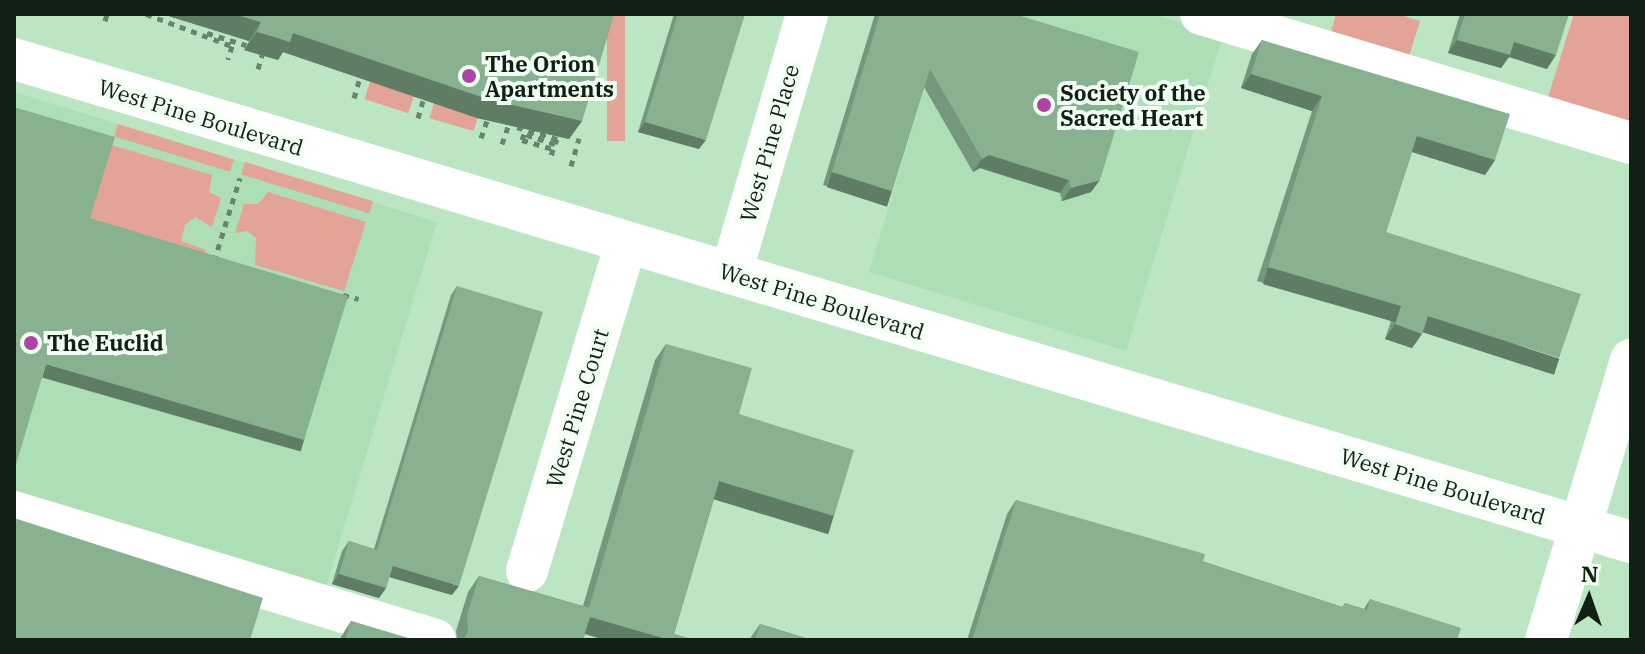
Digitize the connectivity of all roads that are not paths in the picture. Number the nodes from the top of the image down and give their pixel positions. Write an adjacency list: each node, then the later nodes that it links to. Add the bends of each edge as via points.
1 (807, 14): 6 (street, West Pine Place)
2 (1201, 14): 4 (street)
3 (14, 59): 5 (street, West Pine Boulevard)
4 (1631, 143)
5 (626, 244): 6 (street, West Pine Boulevard); 11 (street, West Pine Court)
6 (731, 273): 9 (street, West Pine Boulevard)
7 (1631, 360): 9 (street)
8 (14, 512): 12 (street)
9 (1580, 527): 10 (street, West Pine Boulevard); 13 (street)
10 (1631, 542)
11 (527, 571)
12 (435, 640)
13 (1546, 640)

